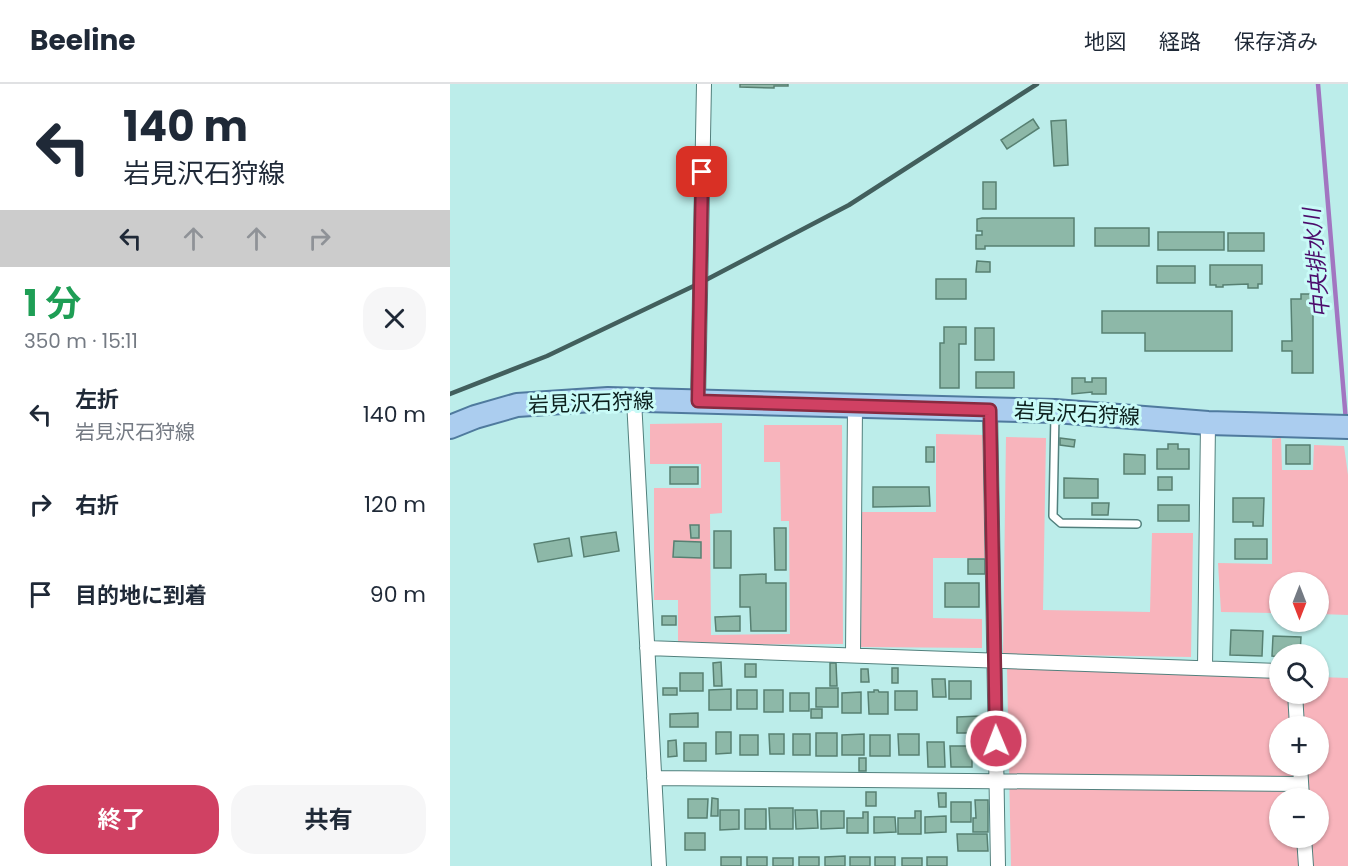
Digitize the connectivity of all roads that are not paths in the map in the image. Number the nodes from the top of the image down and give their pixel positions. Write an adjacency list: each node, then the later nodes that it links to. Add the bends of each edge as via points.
1 (704, 84): 3 (street)
2 (634, 400): 3 (main road, 岩見沢石狩線); 9 (main road, 岩見沢石狩線, via 517,405); 11 (street)
3 (698, 401): 4 (main road, 岩見沢石狩線)
4 (855, 406): 5 (main road, 岩見沢石狩線); 12 (street)
5 (990, 410): 6 (main road, 岩見沢石狩線); 13 (street)
6 (1055, 411): 7 (main road, 岩見沢石狩線); 10 (lane, via 1053,516 1061,523)
7 (1208, 423): 8 (main road, 岩見沢石狩線); 14 (street)
8 (1342, 426)
9 (450, 427)
10 (1137, 524)
11 (647, 648): 12 (street); 16 (street)
12 (853, 655): 13 (street)
13 (994, 660): 14 (street); 17 (street)
14 (1205, 668): 15 (street)
15 (1269, 671)
16 (654, 778): 17 (street); 20 (street)
17 (997, 781): 18 (street); 21 (street)
18 (1269, 790)
19 (1305, 848): 22 (street)
20 (659, 866)
21 (998, 866)
22 (1306, 866)

